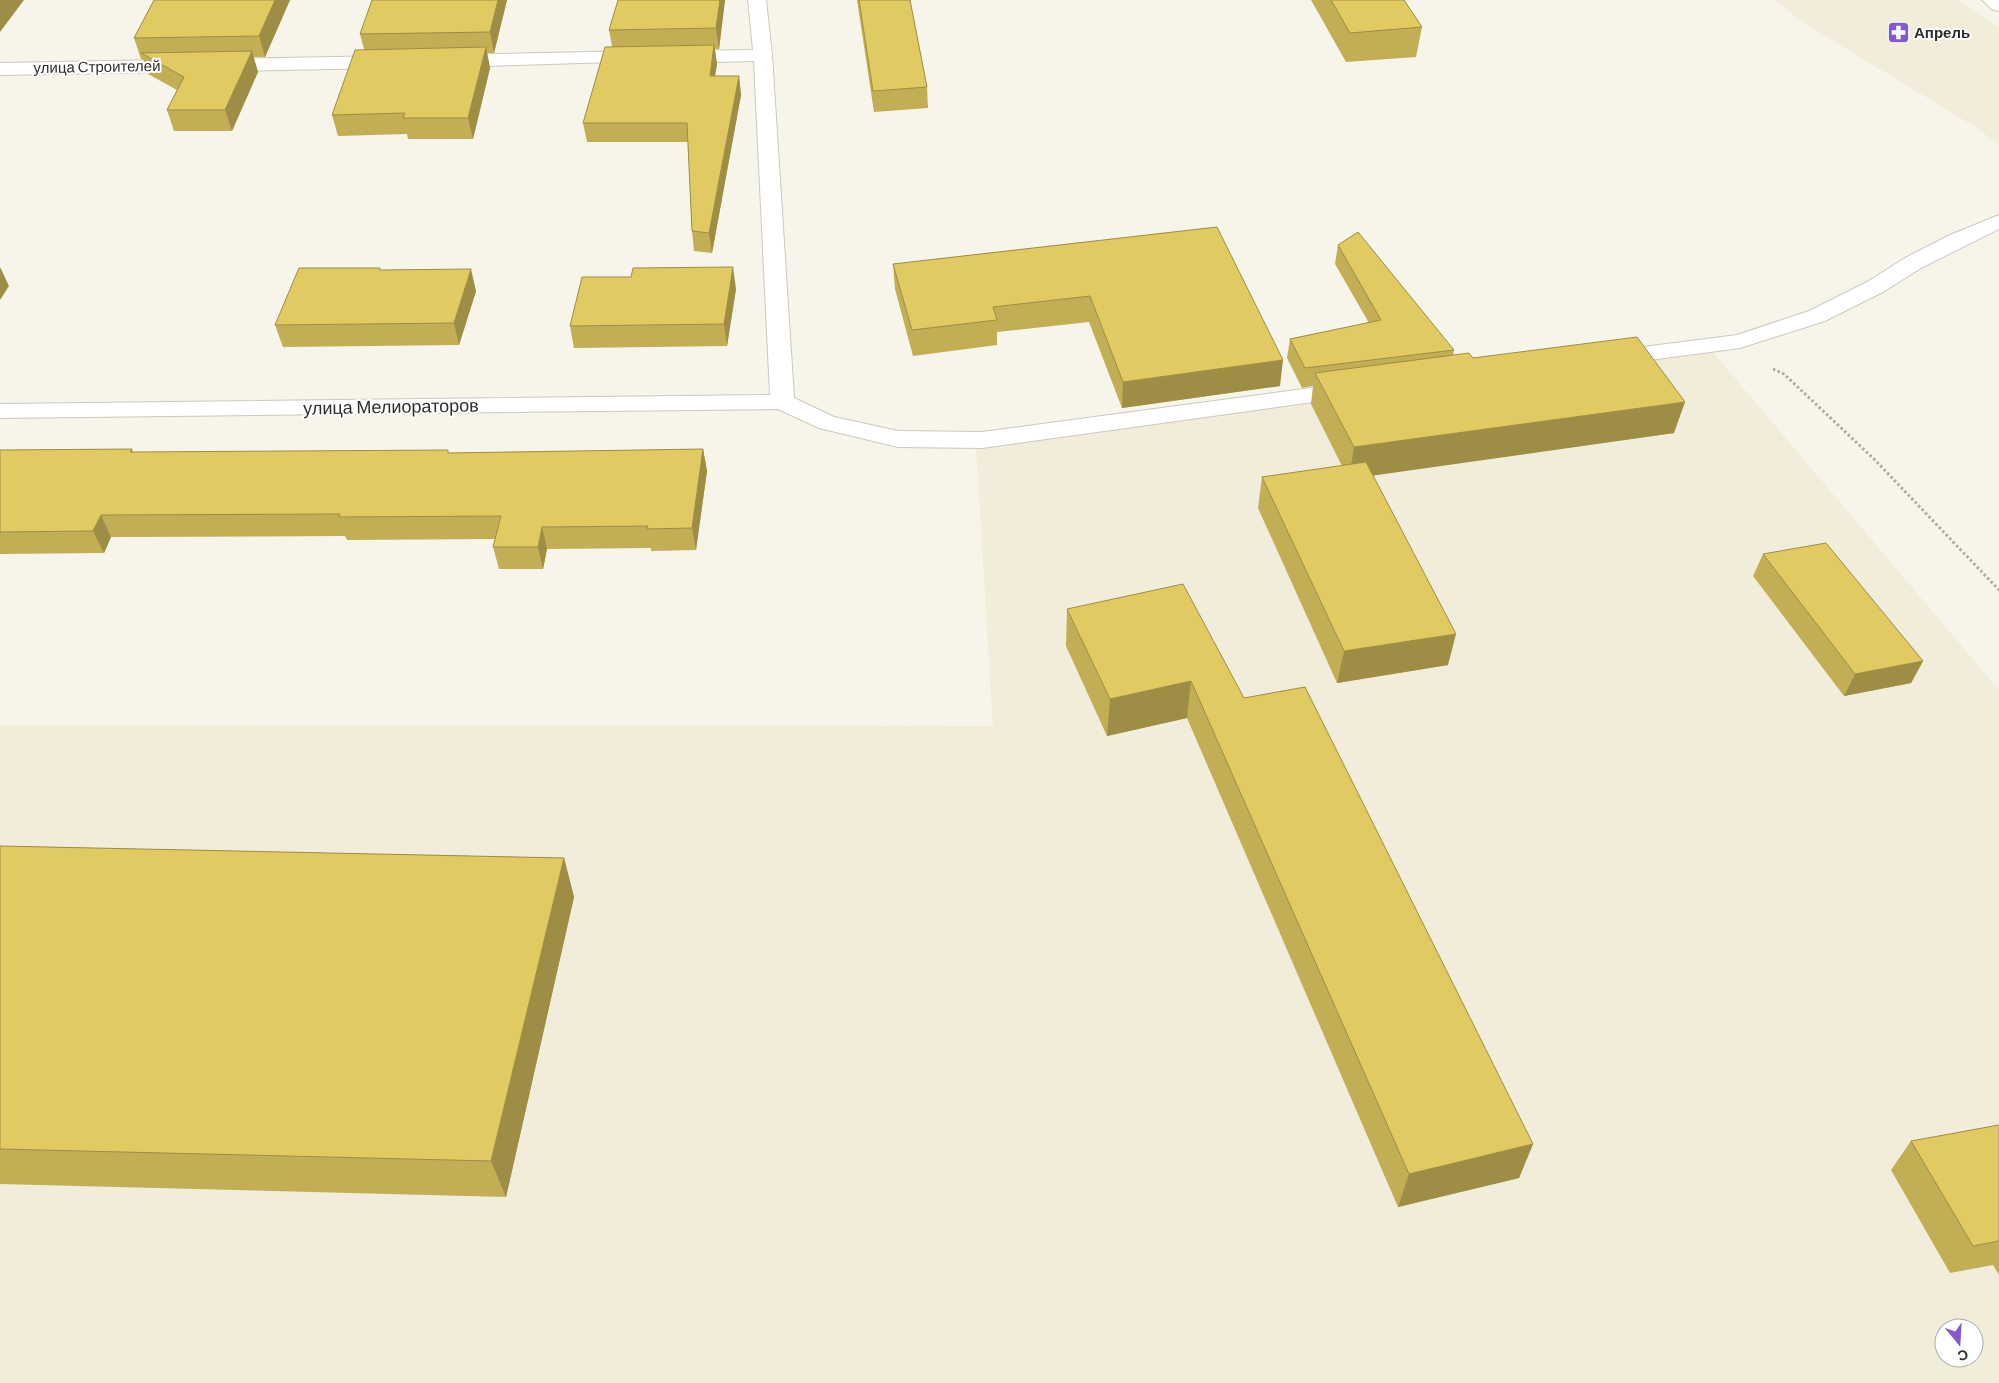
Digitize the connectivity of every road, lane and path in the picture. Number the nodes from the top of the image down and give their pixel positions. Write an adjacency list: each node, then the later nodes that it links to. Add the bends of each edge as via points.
1 (757, 0): 4 (street)
2 (1991, 0): 3 (street)
3 (1999, 6)
4 (763, 55): 5 (street); 12 (street)
5 (436, 61)
6 (406, 62): 7 (street, улица Строителей)
7 (0, 69)
8 (1999, 221): 9 (street, via 1913,263 1875,288 1817,316 1740,341)
9 (1716, 344): 10 (street); 14 (path, via 1784,374 1875,460)
10 (1595, 360)
11 (1375, 386): 12 (street, via 982,440 898,439 827,423)
12 (782, 402): 13 (street, улица Мелиораторов)
13 (0, 412)
14 (1999, 590)

